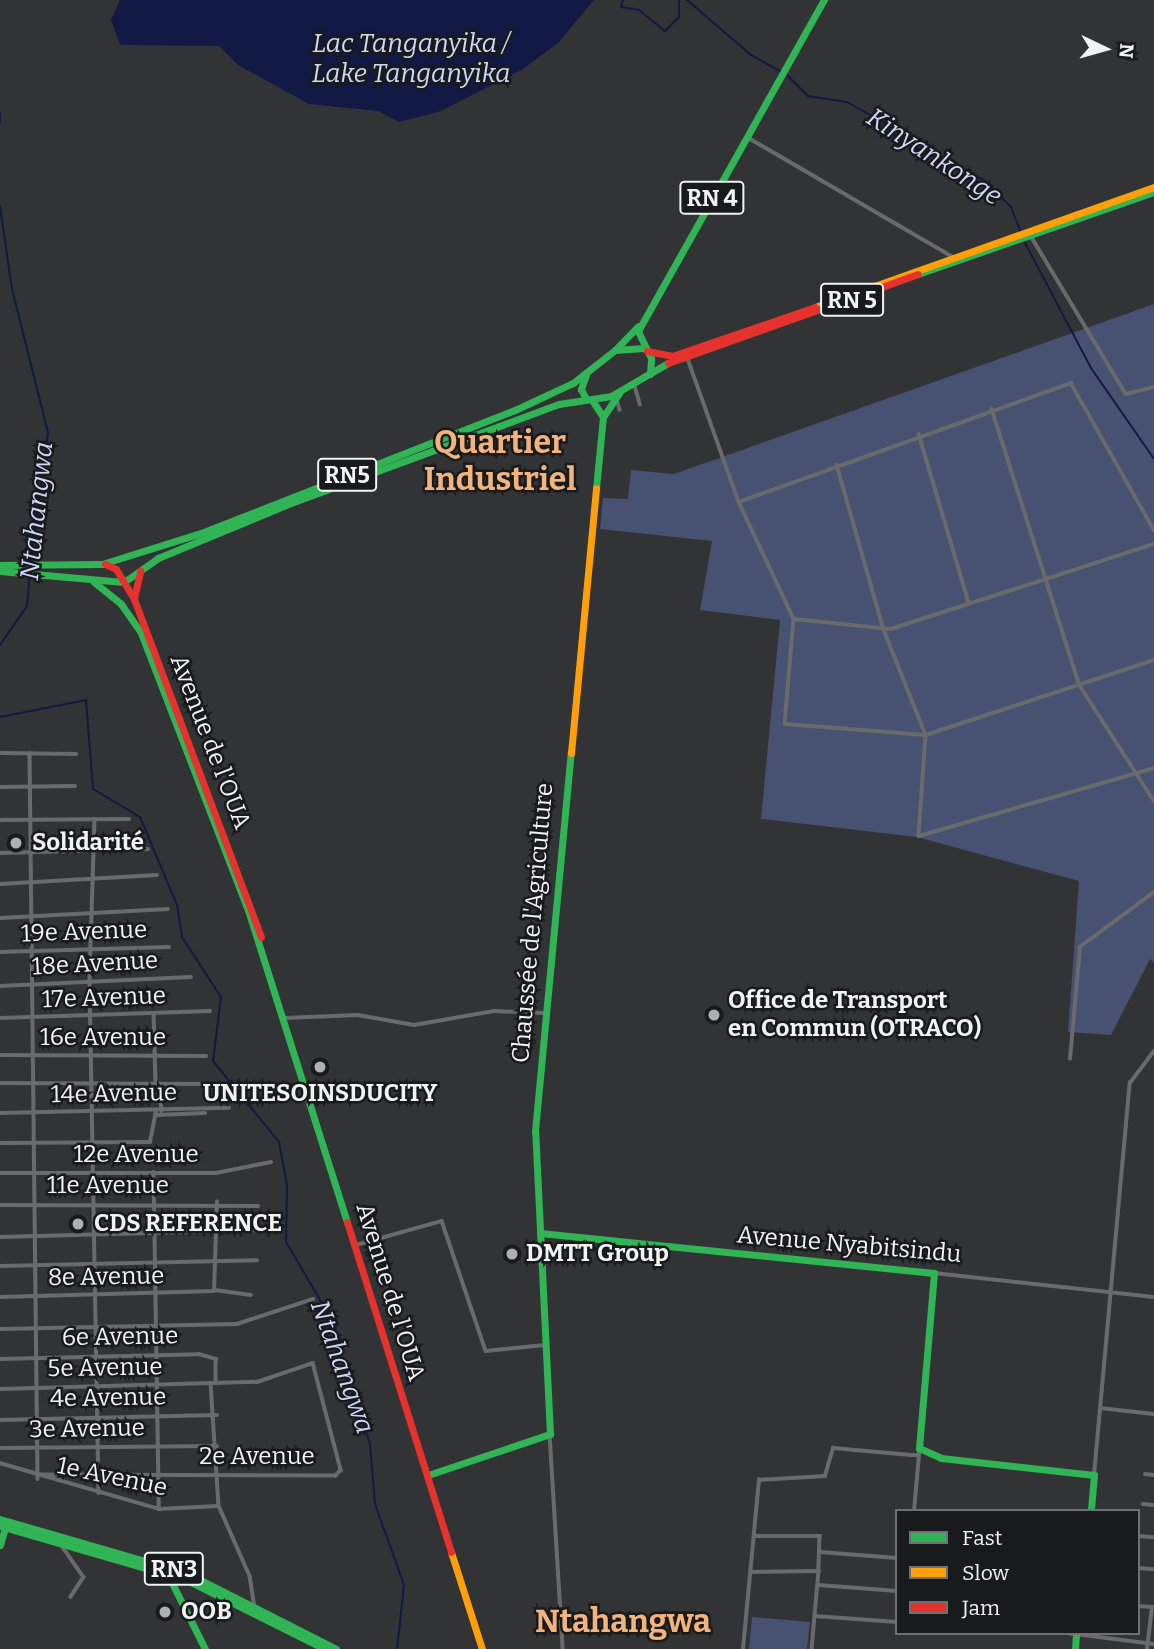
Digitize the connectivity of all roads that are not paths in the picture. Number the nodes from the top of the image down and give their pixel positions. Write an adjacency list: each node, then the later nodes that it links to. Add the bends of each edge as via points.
1 (824, 0): 2 (main road, RN 4)
2 (747, 136): 5 (street); 6 (main road, RN 4)
3 (1154, 190): 4 (main road, RN 5)
4 (1024, 236): 5 (main road, RN 5); 13 (street, via 1126,394)
5 (955, 260): 9 (main road, RN 5)
6 (643, 321): 7 (main road, RN 4); 8 (main road, via 638,336)
7 (615, 350): 8 (main road); 10 (main road, RN5)
8 (645, 350): 9 (main road); 11 (main road)
9 (684, 355): 11 (main road, RN5); 24 (street)
10 (587, 373): 15 (main road, via 581,385); 21 (main road, RN5)
11 (649, 376): 12 (main road, RN5)
12 (635, 386): 14 (main road, RN5); 16 (street)
13 (1154, 387)
14 (618, 396): 15 (main road, RN5); 18 (street); 19 (main road)
15 (588, 399): 19 (main road); 22 (main road, RN5)
16 (640, 404)
17 (992, 409): 20 (street); 26 (street, via 1072,383); 35 (street)
18 (620, 410)
19 (603, 417): 81 (main road, Chaussée de l'Agriculture)
20 (919, 434): 23 (street); 38 (street)
21 (432, 442): 22 (main road); 25 (main road, RN5)
22 (436, 452): 25 (main road, RN5)
23 (837, 465): 24 (street); 40 (street)
24 (739, 502): 39 (street)
25 (223, 529): 28 (main road, RN5); 32 (main road, RN5)
26 (1154, 530)
27 (1154, 544): 35 (street)
28 (98, 564): 31 (main road, RN5); 34 (main road); 36 (main road, Avenue de l'OUA, via 116,569)
29 (0, 565): 30 (main road, RN5)
30 (20, 568): 31 (main road, RN5); 33 (main road, RN5)
31 (38, 568): 34 (main road, RN5)
32 (140, 569): 36 (main road, RN5); 37 (main road)
33 (0, 571)
34 (90, 579): 36 (main road, RN5); 66 (main road, Avenue de l'OUA, via 121,604 141,633)
35 (1043, 580): 38 (street); 42 (street)
36 (124, 582): 37 (main road, Avenue de l'OUA)
37 (134, 599): 66 (main road, Avenue de l'OUA)
38 (969, 604): 40 (street)
39 (794, 619): 40 (street); 43 (street, via 785,724)
40 (884, 630): 43 (street)
41 (1154, 660): 42 (street)
42 (1079, 684): 43 (street); 48 (street)
43 (926, 735): 48 (street, via 919,836)
44 (0, 753): 45 (street)
45 (30, 753): 46 (street); 49 (street)
46 (76, 754)
47 (1154, 768): 48 (street)
48 (1136, 777): 52 (street)
49 (29, 786): 50 (street); 51 (street); 53 (street)
50 (75, 786)
51 (0, 787)
52 (1154, 801)
53 (30, 819): 54 (street); 56 (street); 59 (street)
54 (95, 819): 55 (street); 58 (street)
55 (129, 819)
56 (0, 820)
57 (148, 849): 58 (street)
58 (91, 851): 59 (street); 62 (street)
59 (30, 852): 60 (street); 63 (street)
60 (0, 853)
61 (157, 875): 62 (street)
62 (91, 880): 63 (street); 68 (street)
63 (30, 883): 64 (street); 69 (street)
64 (0, 884)
65 (1154, 892): 92 (street, via 1080,947)
66 (251, 908): 85 (main road, Avenue de l'OUA)
67 (168, 909): 68 (street)
68 (91, 913): 69 (street); 72 (street)
69 (30, 917): 70 (street); 73 (street)
70 (0, 918)
71 (169, 947): 72 (street, 19e Avenue)
72 (91, 949): 73 (street, 19e Avenue); 76 (street)
73 (29, 951): 74 (street, 19e Avenue); 77 (street)
74 (0, 952)
75 (191, 978): 76 (street, 18e Avenue)
76 (90, 982): 77 (street, 18e Avenue); 82 (street)
77 (30, 985): 78 (street, 18e Avenue); 84 (street)
78 (0, 986)
79 (210, 1011): 80 (street, 17e Avenue)
80 (154, 1013): 82 (street, 17e Avenue); 90 (street)
81 (544, 1013): 85 (street, via 494,1011 414,1025 358,1014); 122 (main road, Chaussée de l'Agriculture, via 535,1131)
82 (91, 1016): 84 (street, 17e Avenue); 89 (street)
83 (0, 1018): 84 (street, 17e Avenue)
84 (30, 1018): 88 (street)
85 (284, 1018): 126 (main road, Avenue de l'OUA)
86 (1154, 1051): 135 (street, via 1131,1079)
87 (0, 1055): 88 (street, 16e Avenue)
88 (30, 1055): 89 (street, 16e Avenue); 94 (street)
89 (92, 1055): 90 (street, 16e Avenue); 95 (street)
90 (157, 1056): 91 (street, 16e Avenue); 96 (street)
91 (206, 1056)
92 (1070, 1059)
93 (0, 1083): 94 (street)
94 (30, 1083): 95 (street); 102 (street)
95 (92, 1084): 96 (street); 99 (street)
96 (158, 1084): 97 (street); 100 (street)
97 (211, 1084)
98 (229, 1108): 100 (street, 14e Avenue)
99 (92, 1111): 102 (street, 14e Avenue); 103 (street, 14e Avenue); 106 (street)
100 (162, 1111): 103 (street, 14e Avenue)
101 (0, 1113): 102 (street, 14e Avenue)
102 (31, 1113): 105 (street)
103 (156, 1113): 104 (street); 106 (street, via 150,1142)
104 (205, 1113)
105 (31, 1142): 106 (street); 107 (street); 109 (street)
106 (93, 1142): 112 (street)
107 (0, 1143)
108 (271, 1162): 110 (street, 12e Avenue, via 216,1173)
109 (33, 1172): 111 (street, 12e Avenue); 112 (street, 12e Avenue); 114 (street)
110 (154, 1172): 112 (street, 12e Avenue); 116 (street)
111 (0, 1173)
112 (93, 1173): 115 (street)
113 (217, 1202): 116 (street, 11e Avenue); 118 (street, 11e Avenue); 120 (street)
114 (33, 1203): 115 (street, 11e Avenue); 117 (street, 11e Avenue); 124 (street)
115 (94, 1203): 116 (street, 11e Avenue); 123 (street)
116 (154, 1203): 121 (street)
117 (0, 1205)
118 (258, 1206)
119 (265, 1230): 120 (street)
120 (217, 1232): 121 (street); 128 (street)
121 (155, 1233): 123 (street); 129 (street)
122 (540, 1233): 133 (main road, Avenue Nyabitsindu); 147 (main road, Chaussée de l'Agriculture)
123 (94, 1234): 124 (street); 130 (street)
124 (35, 1235): 125 (street); 131 (street)
125 (0, 1237)
126 (356, 1245): 147 (street, via 442,1221 486,1351); 175 (main road, Avenue de l'OUA)
127 (257, 1260): 128 (street)
128 (216, 1261): 129 (street); 134 (street)
129 (155, 1263): 130 (street); 136 (street)
130 (96, 1264): 131 (street); 138 (street)
131 (34, 1265): 132 (street); 137 (street)
132 (0, 1266)
133 (934, 1273): 135 (street, Avenue Nyabitsindu); 170 (main road)
134 (213, 1291): 136 (street, 8e Avenue); 139 (street, 8e Avenue)
135 (1110, 1292): 141 (street, Avenue Nyabitsindu); 157 (street)
136 (156, 1293): 138 (street, 8e Avenue); 143 (street)
137 (34, 1295): 138 (street, 8e Avenue); 140 (street, 8e Avenue); 144 (street)
138 (97, 1295): 145 (street)
139 (251, 1295)
140 (0, 1297)
141 (1154, 1297)
142 (313, 1299): 143 (street, via 237,1324)
143 (157, 1324): 145 (street); 148 (street)
144 (35, 1327): 145 (street); 146 (street); 150 (street)
145 (96, 1327): 149 (street)
146 (0, 1329)
147 (545, 1345): 164 (main road, Chaussée de l'Agriculture)
148 (157, 1354): 149 (street, 6e Avenue); 152 (street, 6e Avenue, via 215,1358); 153 (street)
149 (96, 1355): 150 (street, 6e Avenue); 154 (street)
150 (36, 1356): 151 (street, 6e Avenue); 155 (street)
151 (0, 1359)
152 (214, 1383): 153 (street, 5e Avenue); 160 (street); 174 (street, 2e Avenue, via 257,1382 315,1365 341,1470 336,1475)
153 (156, 1384): 154 (street, 5e Avenue); 158 (street)
154 (97, 1386): 155 (street, 5e Avenue); 161 (street)
155 (36, 1388): 156 (street, 5e Avenue); 162 (street)
156 (0, 1389)
157 (1100, 1408): 159 (street); 176 (street)
158 (158, 1414): 160 (street, 4e Avenue); 161 (street, 4e Avenue); 165 (street)
159 (1154, 1414)
160 (218, 1415): 166 (street)
161 (97, 1416): 162 (street, 4e Avenue); 168 (street)
162 (37, 1417): 163 (street, 4e Avenue); 167 (street)
163 (0, 1420)
164 (550, 1434): 175 (main road); 211 (street, Chaussée de l'Agriculture)
165 (159, 1445): 166 (street, 3e Avenue); 168 (street, 3e Avenue); 178 (street)
166 (217, 1446): 174 (street)
167 (37, 1447): 168 (street, 3e Avenue); 169 (street, 3e Avenue); 179 (street)
168 (97, 1447): 173 (street)
169 (0, 1448)
170 (919, 1452): 176 (main road); 185 (street); 188 (street, via 833,1448 825,1476 760,1479)
171 (0, 1463): 179 (street, 1e Avenue)
172 (1145, 1474): 177 (street)
173 (97, 1475): 178 (street, 2e Avenue); 179 (street, 2e Avenue); 180 (street)
174 (217, 1475): 178 (street, 2e Avenue); 183 (street)
175 (428, 1475): 210 (main road, Avenue de l'OUA)
176 (1094, 1475): 186 (main road)
177 (1154, 1475)
178 (159, 1476): 184 (street)
179 (38, 1477): 180 (street, 1e Avenue)
180 (99, 1493): 184 (street, 1e Avenue)
181 (1143, 1504): 182 (street)
182 (1154, 1505)
183 (219, 1506): 184 (street, 1e Avenue); 200 (street)
184 (159, 1509)
185 (914, 1509)
186 (1091, 1509)
187 (3, 1523): 189 (main road, RN3); 190 (main road); 193 (main road, RN3)
188 (754, 1536): 191 (street, via 818,1536); 195 (street)
189 (62, 1544): 196 (main road, RN3); 199 (street, via 84,1577)
190 (0, 1545)
191 (820, 1552): 192 (street); 194 (street)
192 (895, 1558)
193 (162, 1565): 196 (main road); 200 (main road, RN3)
194 (819, 1571): 195 (street); 197 (street)
195 (750, 1572): 212 (street)
196 (167, 1573): 200 (main road, RN3); 207 (main road)
197 (819, 1585): 198 (street); 202 (street)
198 (895, 1591)
199 (71, 1597)
200 (256, 1606): 208 (main road, RN3); 209 (main road, RN3)
201 (1153, 1607): 205 (street)
202 (815, 1616): 203 (street); 213 (street)
203 (895, 1622)
204 (1084, 1635): 205 (street)
205 (1147, 1643): 206 (street); 214 (street)
206 (1154, 1644)
207 (205, 1649)
208 (325, 1649)
209 (336, 1649)
210 (482, 1649)
211 (563, 1649)
212 (743, 1649)
213 (813, 1649)
214 (1147, 1649)

